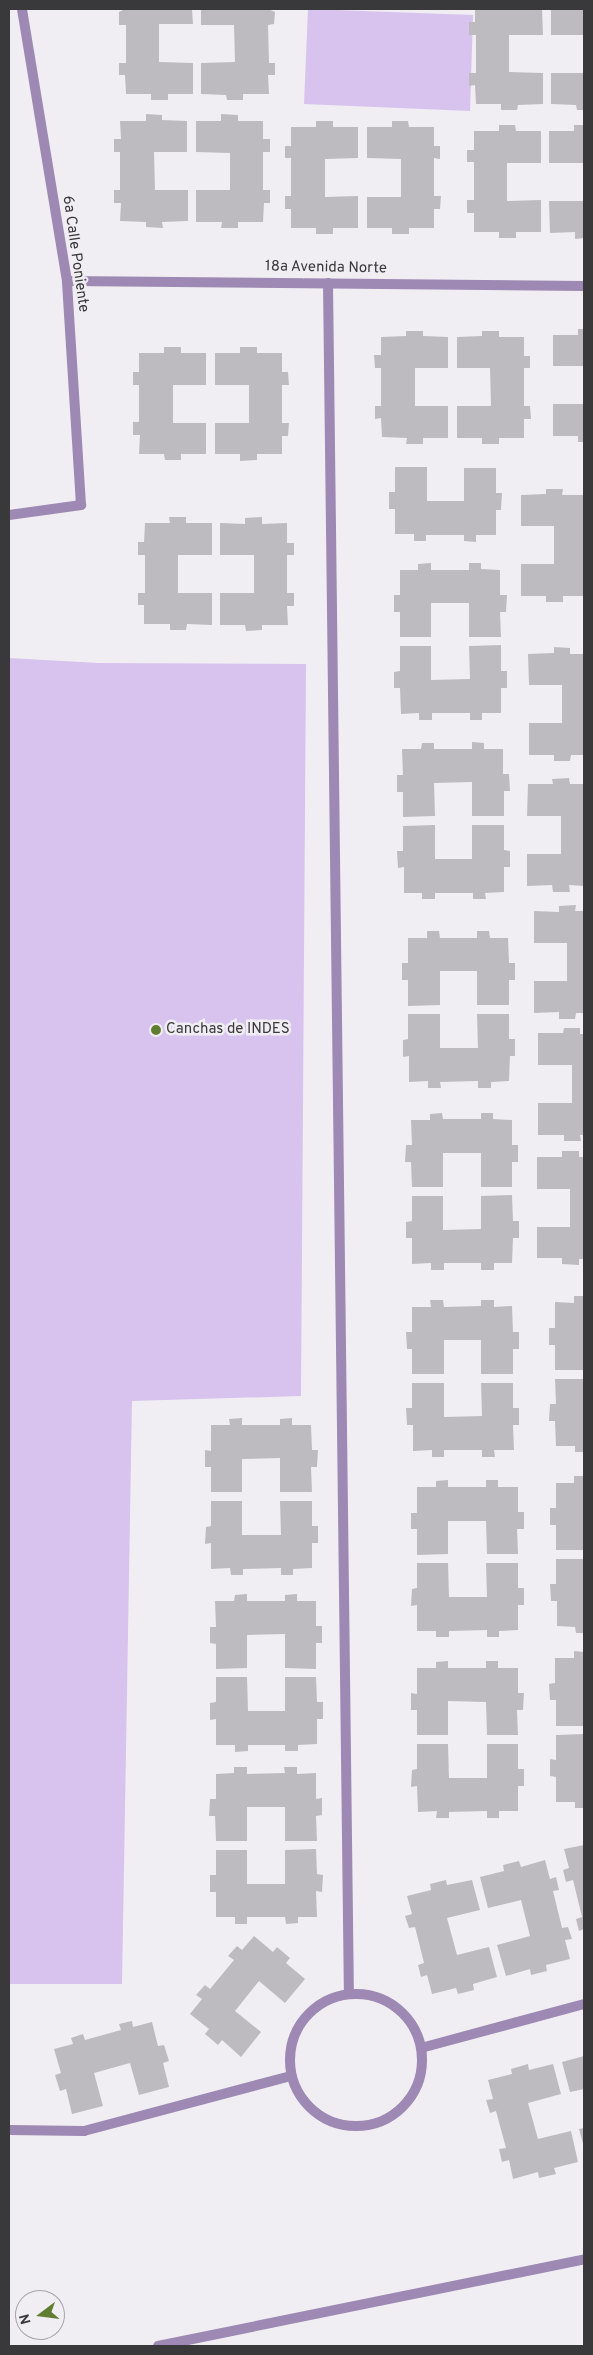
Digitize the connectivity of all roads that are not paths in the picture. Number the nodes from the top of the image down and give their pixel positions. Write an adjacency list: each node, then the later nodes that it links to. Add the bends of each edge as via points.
1 (22, 9): 2 (street, 6a Calle Poniente)
2 (67, 281): 3 (street, 18a Avenida Norte); 5 (street, 6a Calle Poniente, via 81,505)
3 (328, 283): 4 (street, 18a Avenida Norte); 6 (street)
4 (584, 286)
5 (9, 515)
6 (349, 1994): 8 (street, via 388,2001 415,2030); 9 (street, via 328,2000 309,2013 296,2032 290,2054)
7 (584, 2004): 8 (street)
8 (421, 2048): 9 (street, via 422,2071 414,2093 400,2110 381,2122 359,2127 336,2124 323,2117 300,2097)
9 (291, 2076): 10 (street, via 84,2131)
10 (9, 2130)
11 (584, 2259): 12 (street)
12 (158, 2346)

